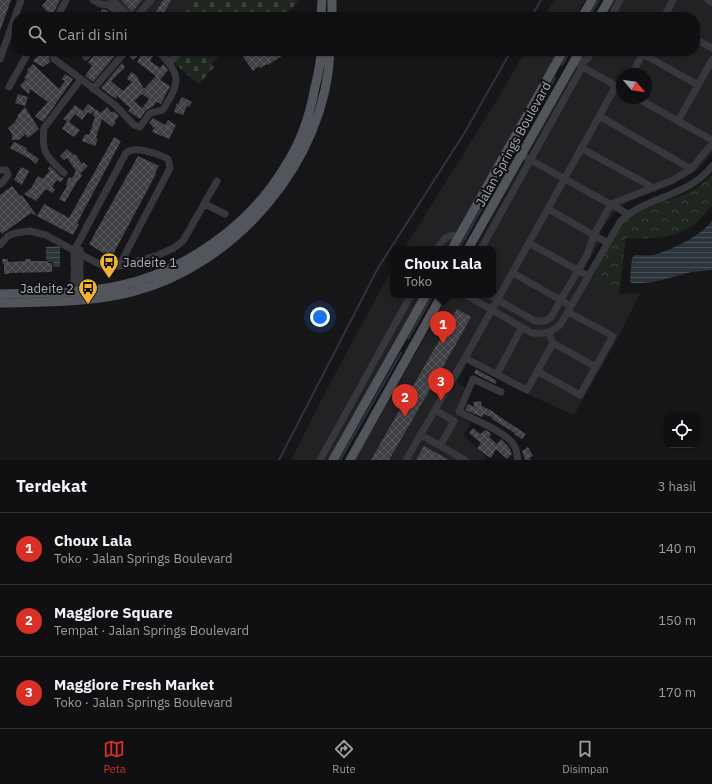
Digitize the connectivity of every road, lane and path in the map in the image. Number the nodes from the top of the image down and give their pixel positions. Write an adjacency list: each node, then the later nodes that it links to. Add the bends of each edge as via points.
1 (21, 0): 14 (street)
2 (66, 0): 15 (street)
3 (93, 0): 16 (street)
4 (112, 0): 17 (street)
5 (151, 0): 18 (street)
6 (322, 0): 19 (main road)
7 (332, 0): 20 (main road)
8 (592, 0): 21 (main road)
9 (609, 0): 22 (main road)
10 (620, 0): 23 (street)
11 (673, 0): 24 (street)
12 (708, 0): 13 (street)
13 (712, 2)
14 (17, 12)
15 (60, 12)
16 (116, 12)
17 (125, 12)
18 (140, 12)
19 (321, 12)
20 (332, 12)
21 (585, 12)
22 (602, 12)
23 (614, 12)
24 (667, 12)
25 (12, 25): 40 (street)
26 (700, 42): 27 (street)
27 (712, 48)
28 (26, 56): 51 (street)
29 (54, 56): 48 (street, via 54,59)
30 (122, 56): 52 (street)
31 (163, 56): 42 (street)
32 (176, 56): 42 (street)
33 (321, 56): 92 (main road, via 312,101 296,147 267,192 246,214 221,237 171,268 118,286)
34 (329, 56): 92 (main road, via 326,86 310,136 293,170 276,195 256,217 226,245 175,276 116,296)
35 (560, 56): 44 (main road, Jalan Springs Boulevard)
36 (589, 56): 39 (street, via 585,61)
37 (642, 56): 45 (street)
38 (649, 56): 49 (street)
39 (577, 57): 43 (street); 47 (main road, Jalan Springs Boulevard)
40 (0, 59)
41 (712, 60): 46 (street)
42 (169, 62): 52 (street, via 176,76 175,90 164,110 150,113 140,127 134,125)
43 (582, 67): 50 (street); 61 (street)
44 (553, 68): 47 (main road); 78 (main road, Jalan Springs Boulevard)
45 (635, 68)
46 (709, 74): 49 (street)
47 (566, 76): 60 (main road, Jalan Springs Boulevard)
48 (81, 79): 52 (street); 65 (street, via 44,128 44,149 48,158)
49 (698, 85): 56 (street)
50 (616, 86)
51 (9, 87)
52 (93, 89)
53 (616, 92): 55 (street)
54 (648, 104): 56 (street)
55 (599, 116): 59 (street); 63 (street)
56 (678, 121): 57 (street)
57 (712, 140)
58 (712, 144): 63 (street)
59 (581, 148): 66 (street); 70 (street)
60 (521, 155): 61 (street); 84 (main road, Jalan Springs Boulevard)
61 (530, 160): 66 (street); 85 (street)
62 (712, 166): 71 (street, via 700,179)
63 (691, 169): 67 (street)
64 (0, 170): 69 (street, via 6,170 8,175)
65 (64, 173)
66 (564, 179): 73 (street); 74 (street)
67 (673, 180): 70 (street); 71 (street)
68 (217, 181): 72 (street)
69 (0, 184)
70 (654, 188): 73 (street)
71 (677, 192): 76 (street)
72 (205, 204): 75 (street); 87 (street, via 179,245 156,256)
73 (611, 204): 76 (street); 77 (street)
74 (548, 209): 77 (street); 80 (street)
75 (225, 214)
76 (628, 214): 81 (street, via 620,222)
77 (594, 235): 81 (street); 88 (street)
78 (456, 237): 82 (street, via 445,238); 83 (main road, Jalan Springs Boulevard)
79 (1, 242): 86 (street, via 15,233 30,231 46,235)
80 (529, 243): 88 (street); 89 (street)
81 (608, 243): 90 (street)
82 (439, 246)
83 (453, 246)
84 (470, 246)
85 (483, 246)
86 (77, 253): 87 (street, via 104,266); 87 (street, via 79,242 126,153 137,149 163,156 168,159 170,168); 92 (street)
87 (120, 266)
88 (578, 270): 90 (street); 99 (street)
89 (513, 272): 98 (street); 99 (street)
90 (588, 276): 101 (street)
91 (0, 294): 92 (main road)
92 (77, 294): 100 (main road)
93 (409, 298): 102 (street)
94 (424, 298): 104 (main road)
95 (440, 298): 109 (main road)
96 (471, 298): 103 (street)
97 (495, 298): 98 (street)
98 (498, 300): 99 (street, via 535,321 545,321 551,317); 103 (street)
99 (561, 300): 101 (street)
100 (0, 303)
101 (570, 309): 106 (street, via 560,325); 111 (street, via 613,336)
102 (402, 310): 104 (street); 112 (street)
103 (492, 310): 105 (street); 110 (street)
104 (414, 316): 107 (main road)
105 (522, 327): 106 (street, via 532,333); 114 (street)
106 (548, 332): 108 (street)
107 (399, 343): 109 (main road); 115 (main road)
108 (553, 343): 111 (street); 113 (street)
109 (412, 350): 122 (main road)
110 (465, 358): 114 (street); 117 (street)
111 (596, 367): 113 (street, via 580,395)
112 (369, 371): 115 (street); 120 (street)
113 (537, 371): 114 (street, via 527,390)
114 (497, 374)
115 (380, 377): 121 (main road)
116 (501, 392): 125 (street, via 473,379 459,412 488,425 511,441)
117 (435, 410): 118 (street); 119 (street, via 454,421)
118 (421, 435): 119 (street); 123 (street)
119 (440, 446): 124 (street)
120 (320, 460)
121 (333, 460)
122 (350, 460)
123 (406, 460)
124 (465, 460)
125 (518, 460)

